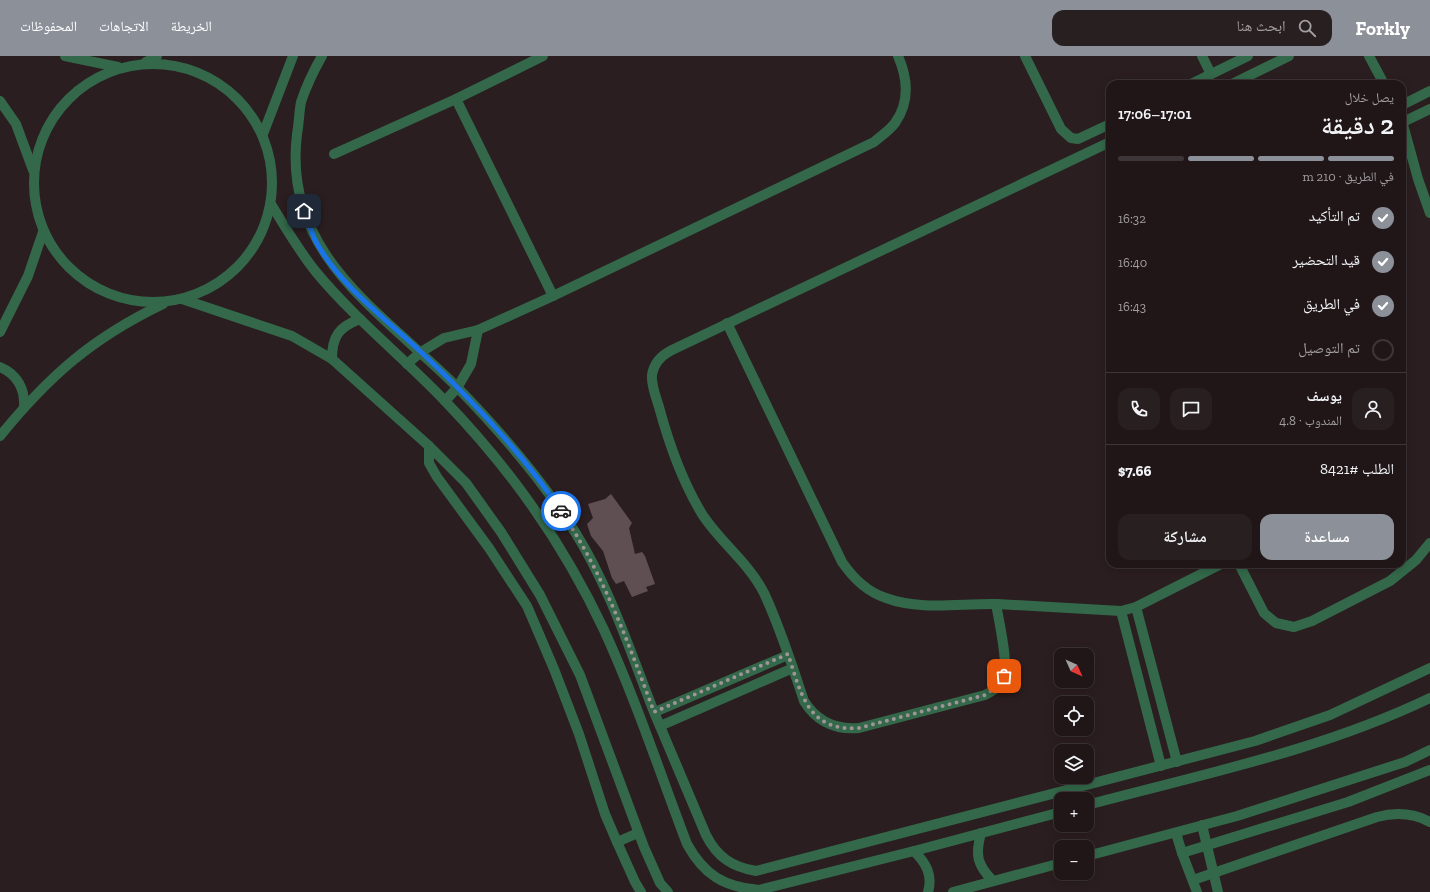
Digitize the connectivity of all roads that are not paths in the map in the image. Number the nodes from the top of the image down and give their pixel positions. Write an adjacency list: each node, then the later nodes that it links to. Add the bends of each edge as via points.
1 (65, 56): 13 (street)
2 (157, 56): 12 (street)
3 (293, 56): 25 (street)
4 (322, 56): 40 (street, via 301,103 296,146 296,176 304,211 315,239 328,260 363,300)
5 (543, 56): 19 (street)
6 (898, 56): 33 (street, via 905,72 906,105 894,125 874,142)
7 (1025, 56): 24 (street, via 1065,135 1078,139)
8 (1202, 56): 14 (street)
9 (1248, 56): 14 (street)
10 (1289, 56): 16 (street)
11 (1369, 56): 17 (street)
12 (146, 62): 13 (street); 25 (street, via 182,66 216,80 244,103)
13 (118, 67): 29 (street, via 77,90 47,125)
14 (1211, 74): 15 (street)
15 (1200, 80)
16 (1240, 80)
17 (1382, 80)
18 (1430, 91): 21 (street)
19 (456, 99): 28 (street); 33 (street)
20 (0, 101): 29 (street, via 16,124)
21 (1406, 103)
22 (1430, 109): 23 (street)
23 (1406, 120)
24 (1106, 126)
25 (263, 134): 30 (street, via 272,168)
26 (1406, 136): 31 (street)
27 (1106, 144): 37 (street)
28 (334, 154)
29 (33, 170): 32 (street, via 34,202)
30 (271, 204): 34 (street, via 254,246 249,252 223,279); 36 (street, via 316,272)
31 (1430, 213)
32 (43, 232): 35 (street, via 62,262 89,285 122,299); 39 (street, via 28,276)
33 (552, 296): 38 (street)
34 (182, 299): 35 (street); 41 (street, via 292,336)
35 (162, 304): 46 (street, via 88,347 54,375)
36 (360, 319): 41 (street, via 348,324 335,338); 42 (street)
37 (727, 323): 52 (street, via 842,562 857,580 884,598 899,603); 55 (street, via 664,354 652,374 653,388 683,477 715,532 751,573 763,593)
38 (478, 330): 40 (street, via 444,338); 44 (street, via 471,364)
39 (0, 332)
40 (421, 352): 42 (street); 44 (street)
41 (332, 359): 48 (street)
42 (407, 364): 45 (street)
43 (0, 367): 46 (street, via 11,373 20,384)
44 (457, 388): 45 (street); 59 (street, via 508,441 544,485 576,533 603,582)
45 (445, 401): 76 (street, via 481,440 516,484 578,580 604,630 626,683 687,844 696,860 708,873 728,884 759,890)
46 (24, 406): 47 (street)
47 (0, 436)
48 (429, 446): 71 (street, via 466,483 502,532 540,595 580,675); 74 (street, via 429,463 437,477 489,548 527,606 562,691)
49 (1430, 543): 51 (street, via 1416,560 1390,581 1312,621 1294,626 1276,623 1264,613)
50 (1213, 568): 53 (street)
51 (1241, 568)
52 (996, 604): 54 (street); 56 (street, via 1005,668 1001,682 992,692 985,695 847,729 823,722 814,714 804,701)
53 (1136, 607): 54 (street); 61 (street)
54 (1121, 611): 62 (street)
55 (788, 654): 56 (street); 59 (street)
56 (793, 668): 60 (street)
57 (1430, 668): 64 (street, via 1323,718 1255,741)
58 (1430, 698): 67 (street, via 1340,736)
59 (654, 712): 60 (street)
60 (660, 726): 65 (street, via 712,846 731,864 756,871)
61 (1169, 731): 62 (street); 64 (street)
62 (1153, 735): 65 (street)
63 (1430, 750): 70 (street, via 1405,762)
64 (1177, 762): 65 (street)
65 (1161, 766)
66 (1430, 770): 75 (street, via 1348,802)
67 (1094, 803)
68 (1054, 814): 72 (street)
69 (1430, 822): 80 (street, via 1407,814 1383,815)
70 (1202, 826): 73 (street); 75 (street)
71 (638, 833): 74 (street); 84 (street, via 660,882)
72 (981, 833): 76 (street); 82 (street, via 977,846 978,859 983,872)
73 (1176, 833): 77 (street); 78 (street)
74 (617, 842): 83 (street)
75 (1206, 845): 77 (street); 80 (street)
76 (914, 851): 85 (street, via 924,860 929,873)
77 (1182, 853): 81 (street)
78 (1094, 854)
79 (1054, 865): 82 (street)
80 (1214, 872): 81 (street); 88 (street)
81 (1192, 880): 87 (street)
82 (993, 882): 86 (street)
83 (641, 892)
84 (668, 892)
85 (928, 892)
86 (953, 892)
87 (1197, 892)
88 (1218, 892)

